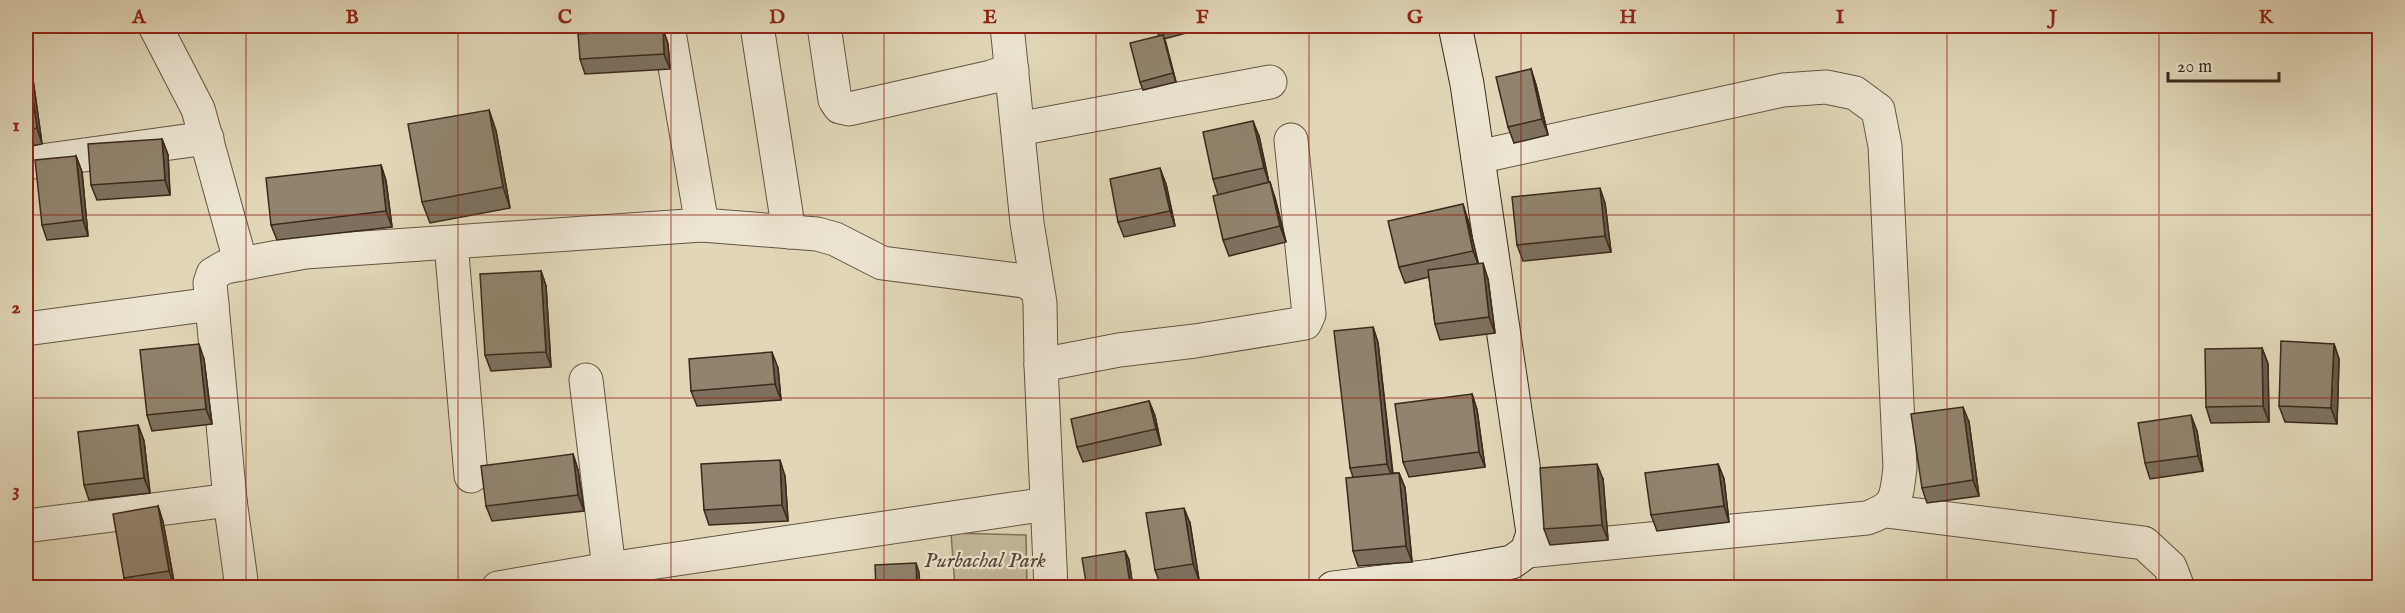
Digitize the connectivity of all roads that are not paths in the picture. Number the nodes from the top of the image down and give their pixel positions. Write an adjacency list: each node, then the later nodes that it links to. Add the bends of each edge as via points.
1 (155, 26): 10 (street, via 198,109)
2 (668, 26): 14 (street)
3 (758, 26): 15 (street)
4 (824, 26): 7 (street, via 835,100 840,107 849,109 992,77)
5 (1007, 26): 7 (street)
6 (1455, 26): 12 (street)
7 (1012, 69): 9 (street)
8 (1270, 82): 9 (street)
9 (1018, 129): 18 (street)
10 (207, 138): 13 (street); 17 (street)
11 (1291, 140): 21 (street, via 1309,314 1305,323)
12 (1478, 158): 26 (street, via 1783,90 1826,87 1855,93 1878,110 1885,146 1900,468 1897,496); 28 (street, via 1533,533)
13 (26, 163)
14 (702, 225): 15 (street); 16 (street)
15 (789, 232): 18 (street, via 835,239 882,263 1024,281)
16 (451, 243): 17 (street, via 305,252); 23 (street)
17 (241, 264): 19 (street, via 213,274)
18 (1037, 288): 21 (street)
19 (212, 304): 20 (street); 24 (street)
20 (26, 329)
21 (1041, 365): 25 (street)
22 (586, 380): 29 (street)
23 (471, 476)
24 (230, 500): 27 (street); 30 (street)
25 (1047, 504): 29 (street); 32 (street)
26 (1886, 512): 28 (street, via 1867,518); 34 (street, via 2144,543 2170,567)
27 (26, 526)
28 (1527, 551): 33 (street, via 1512,562)
29 (609, 569): 31 (street)
30 (242, 588)
31 (498, 588)
32 (1051, 588)
33 (1333, 588)
34 (2178, 588)

